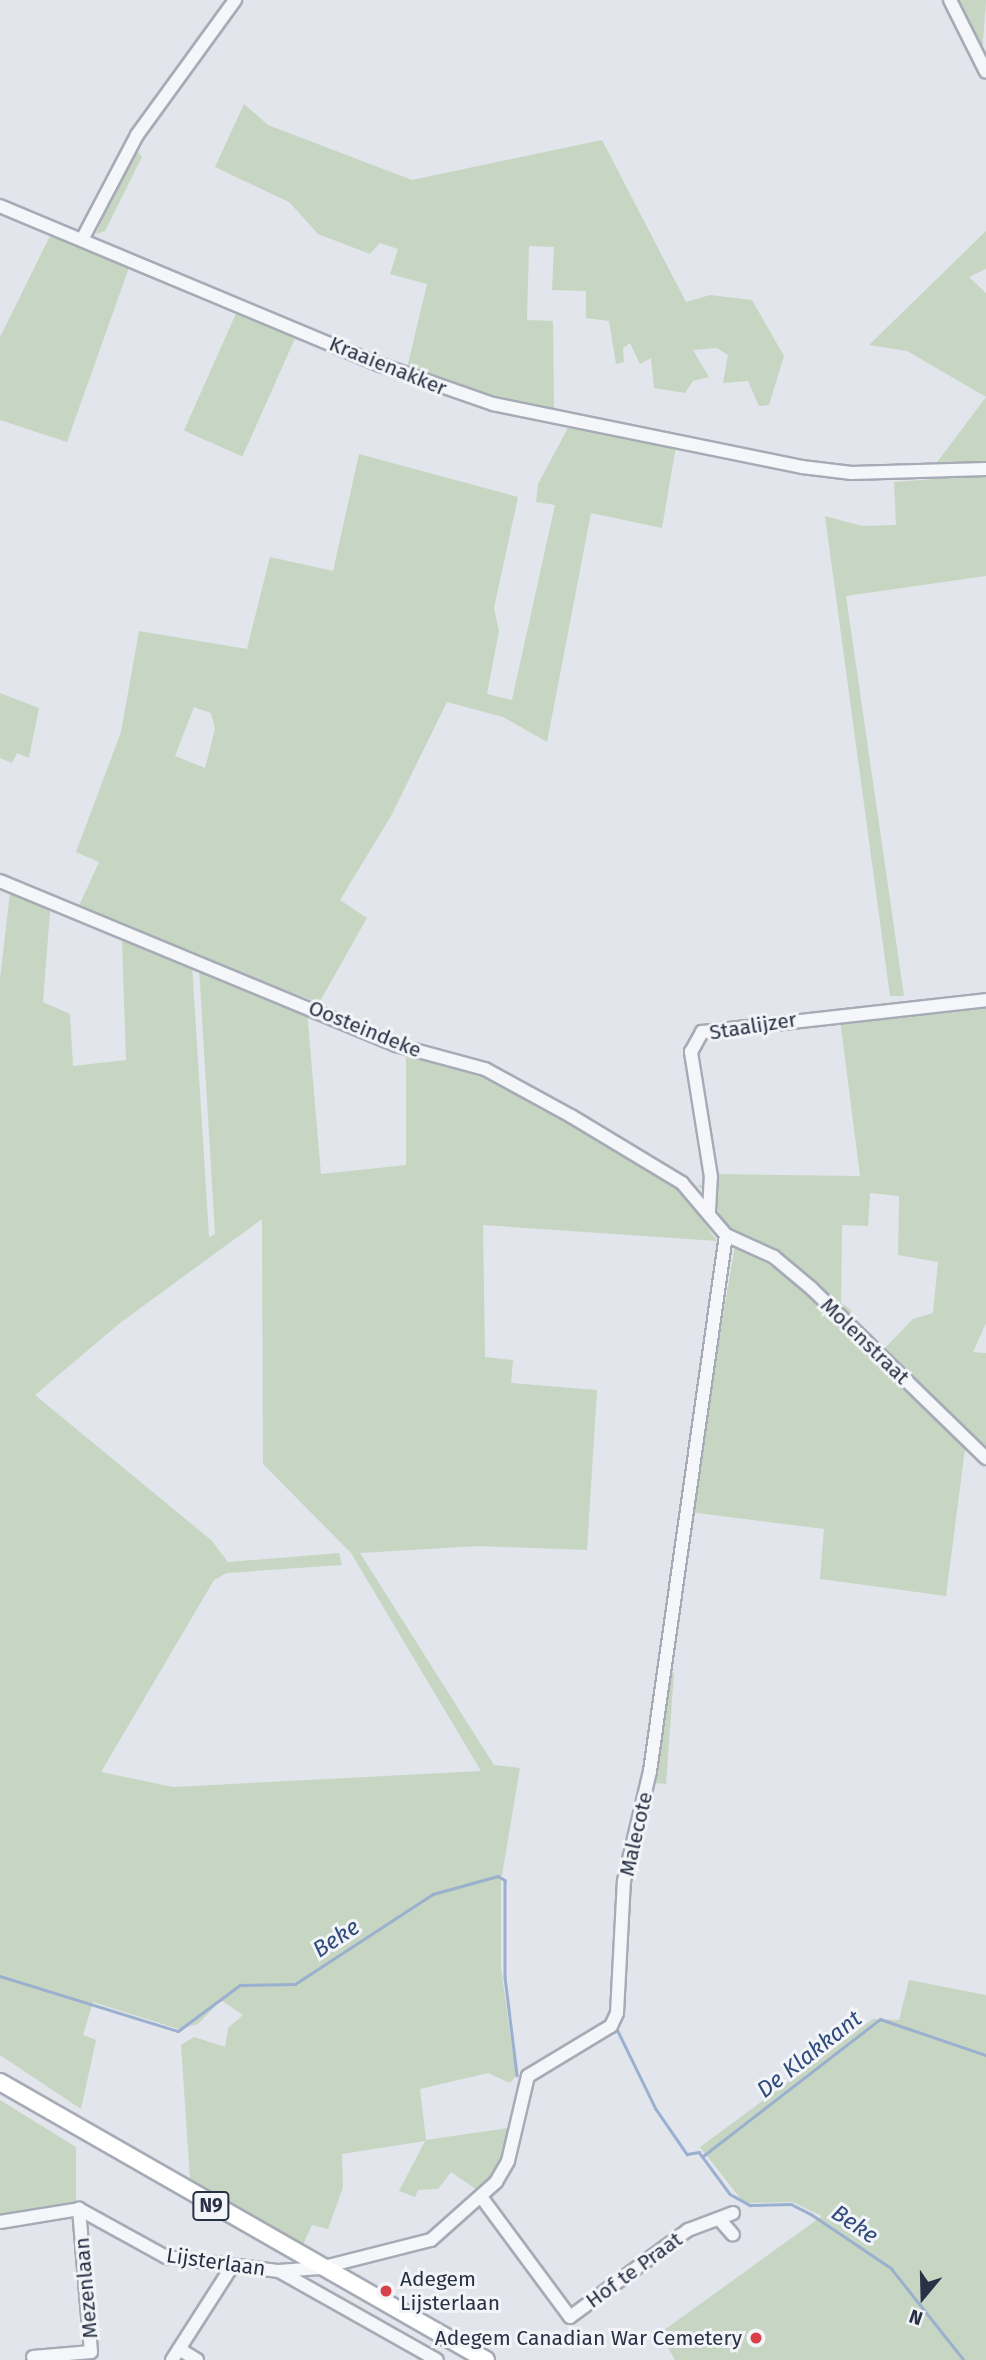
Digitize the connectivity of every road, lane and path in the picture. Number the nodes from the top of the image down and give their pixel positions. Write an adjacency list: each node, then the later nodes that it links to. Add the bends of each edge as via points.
1 (235, 0): 5 (street, via 136,135)
2 (950, 0): 3 (street)
3 (986, 72)
4 (0, 206): 5 (street, Kraaienakker)
5 (84, 236): 6 (street, Kraaienakker, via 382,365 492,404 802,467 852,473)
6 (986, 469)
7 (0, 881): 9 (street, Oosteindeke, via 396,1045 485,1069 671,1176)
8 (986, 1000): 9 (street, Staalijzer, via 702,1032 691,1052 711,1177)
9 (709, 1212): 10 (street, Oosteindeke)
10 (730, 1236): 11 (street, Molenstraat, via 774,1257 811,1288); 13 (street, Malecote, via 650,1771 624,1881 617,2012 611,2026 528,2076 508,2161)
11 (986, 1458)
12 (0, 2082): 20 (main road, N9)
13 (482, 2198): 16 (street, Hof te Praat, via 570,2317 688,2230); 20 (street, Malecote, via 432,2240)
14 (79, 2209): 17 (street); 19 (street, Lijsterlaan, via 146,2249); 23 (street, Mezenlaan, via 91,2352)
15 (733, 2213): 16 (street, Hof te Praat)
16 (722, 2221): 18 (street)
17 (0, 2222)
18 (733, 2235)
19 (232, 2266): 21 (street, Lijsterlaan); 22 (street)
20 (320, 2268): 21 (street, Lijsterlaan); 26 (main road, N9)
21 (279, 2270): 25 (street)
22 (176, 2355): 24 (street)
23 (33, 2357)
24 (197, 2360)
25 (437, 2360)
26 (486, 2360)

